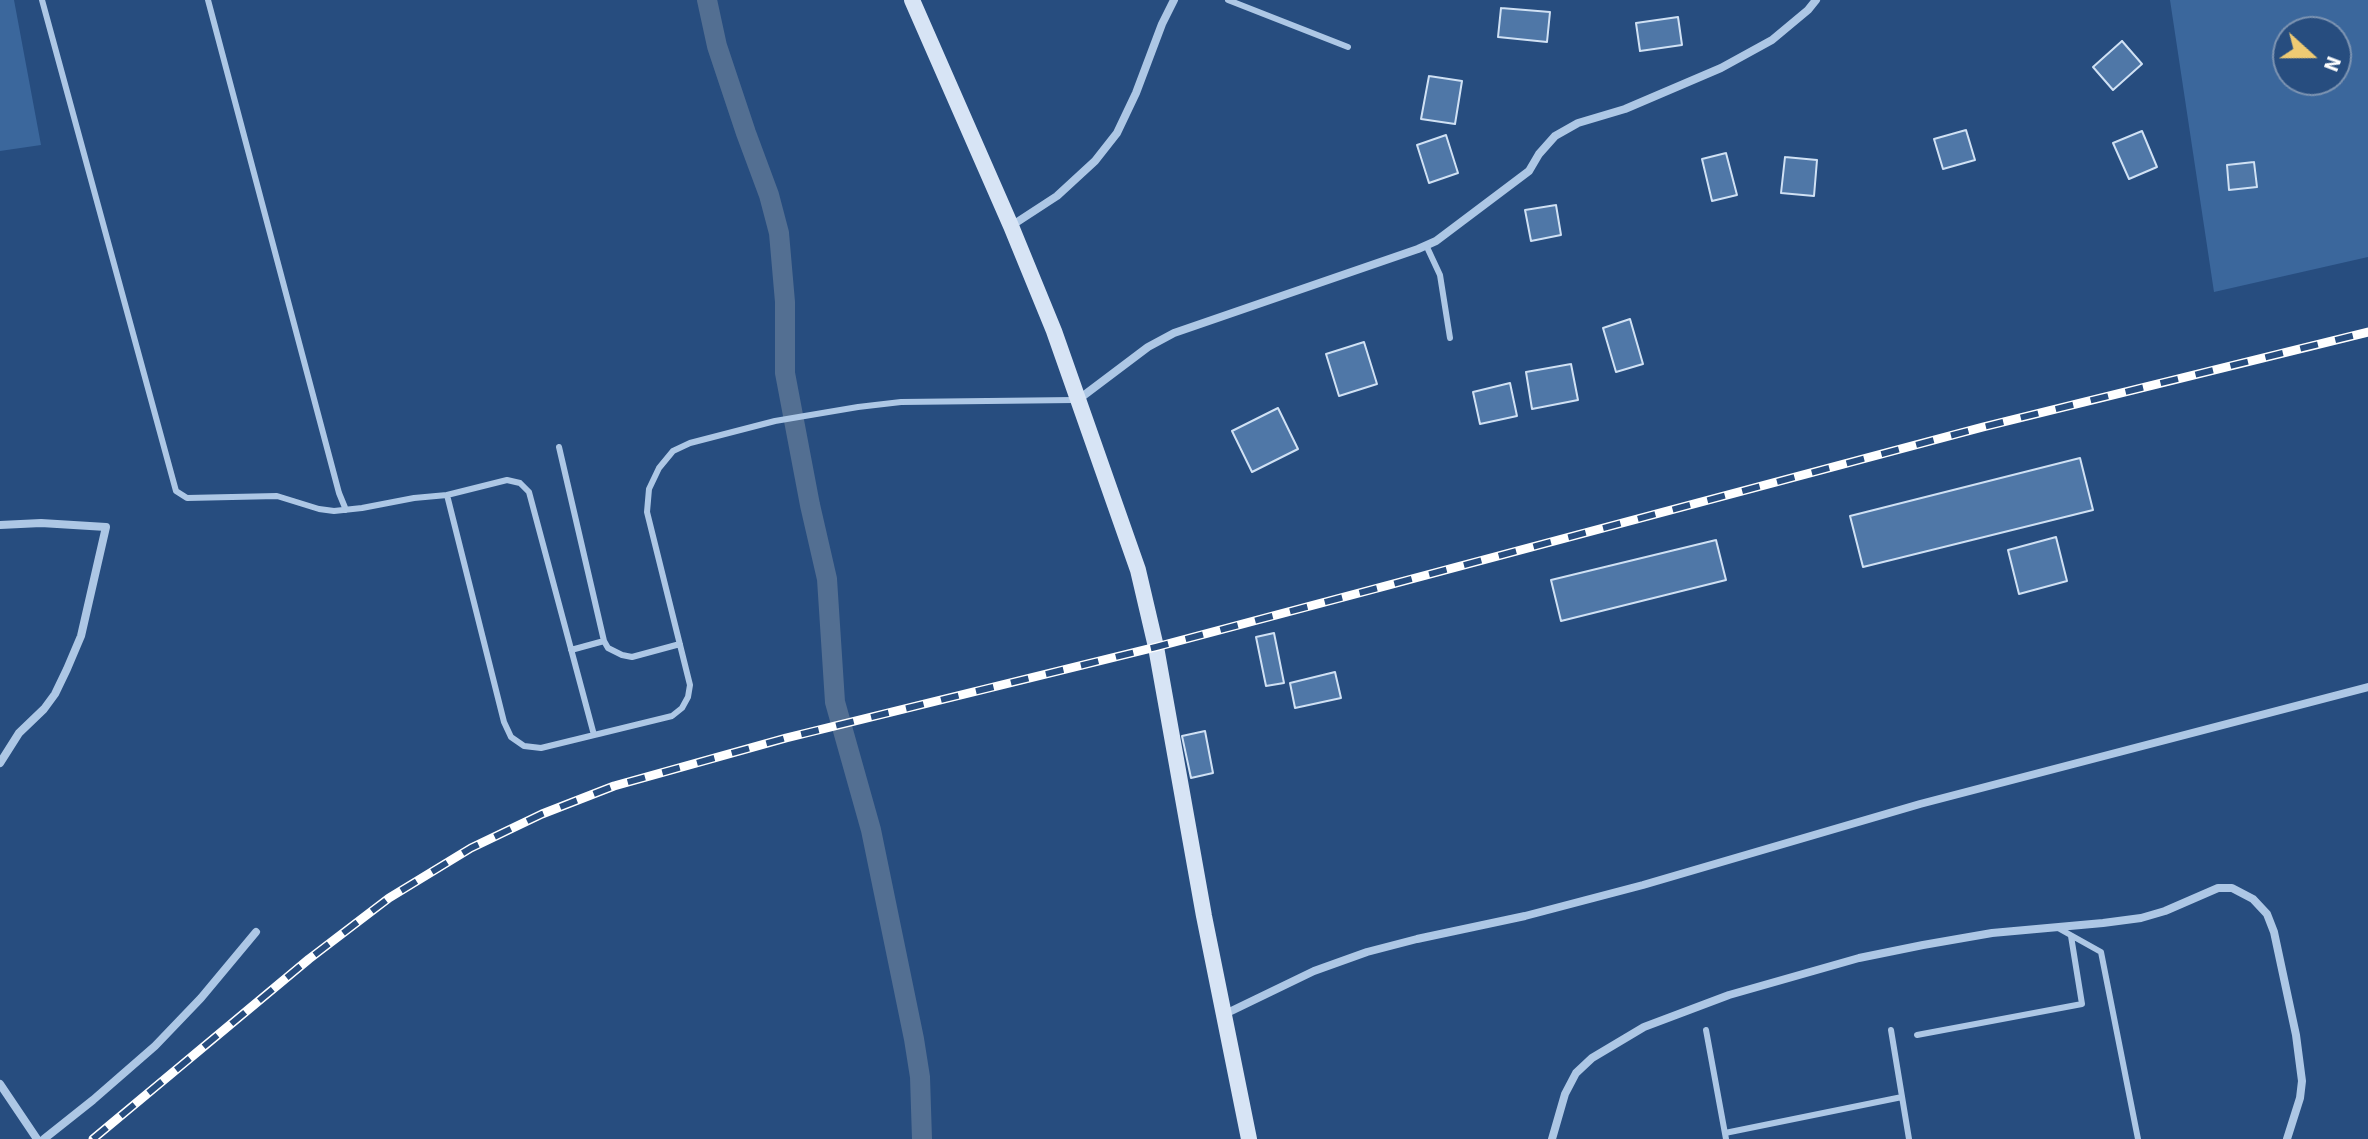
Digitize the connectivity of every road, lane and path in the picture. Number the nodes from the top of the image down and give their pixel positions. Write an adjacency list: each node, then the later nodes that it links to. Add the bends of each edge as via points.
1 (42, 0): 14 (lane, via 176,491 187,498 277,496 319,509)
2 (208, 0): 14 (lane)
3 (912, 0): 8 (main road)
4 (1174, 0): 8 (street, via 1117,133 1057,196)
5 (1228, 0): 7 (lane)
6 (1816, 0): 9 (street, via 1772,40 1721,68 1555,136 1529,171)
7 (1348, 47)
8 (1011, 226): 11 (main road)
9 (1426, 245): 10 (lane, via 1440,275); 11 (street, via 1174,333)
10 (1450, 338)
11 (1077, 400): 17 (lane, via 901,402 775,421 673,451 649,489 647,512); 25 (main road, via 1138,570)
12 (559, 447): 16 (lane)
13 (447, 495): 14 (lane); 18 (lane, via 507,480 525,487); 20 (lane, via 507,730 517,742 533,748)
14 (346, 510)
15 (0, 525): 21 (street, via 106,527 81,636 67,669 55,694)
16 (604, 641): 17 (lane, via 612,652 632,657); 18 (lane)
17 (680, 644): 20 (lane, via 690,685 682,708 672,716)
18 (571, 650): 20 (lane)
19 (2368, 687): 25 (street, via 1920,804 1643,885 1367,952)
20 (594, 735)
21 (0, 763)
22 (2056, 927): 24 (lane); 35 (street, via 1992,933 1859,958 1729,995 1644,1027 1576,1073); 38 (street, via 2141,918 2218,888 2232,888 2253,899 2274,932 2296,1035 2302,1081)
23 (256, 932): 33 (street, via 155,1046)
24 (2071, 935): 28 (lane, via 2082,1004); 37 (lane, via 2101,952)
25 (1223, 1015): 34 (main road)
26 (1706, 1030): 31 (lane)
27 (1891, 1030): 30 (lane)
28 (1917, 1035)
29 (0, 1084): 32 (street)
30 (1902, 1097): 31 (lane); 36 (lane)
31 (1726, 1136)
32 (37, 1139)
33 (44, 1139)
34 (1249, 1139)
35 (1552, 1139)
36 (1909, 1139)
37 (2138, 1139)
38 (2287, 1139)

